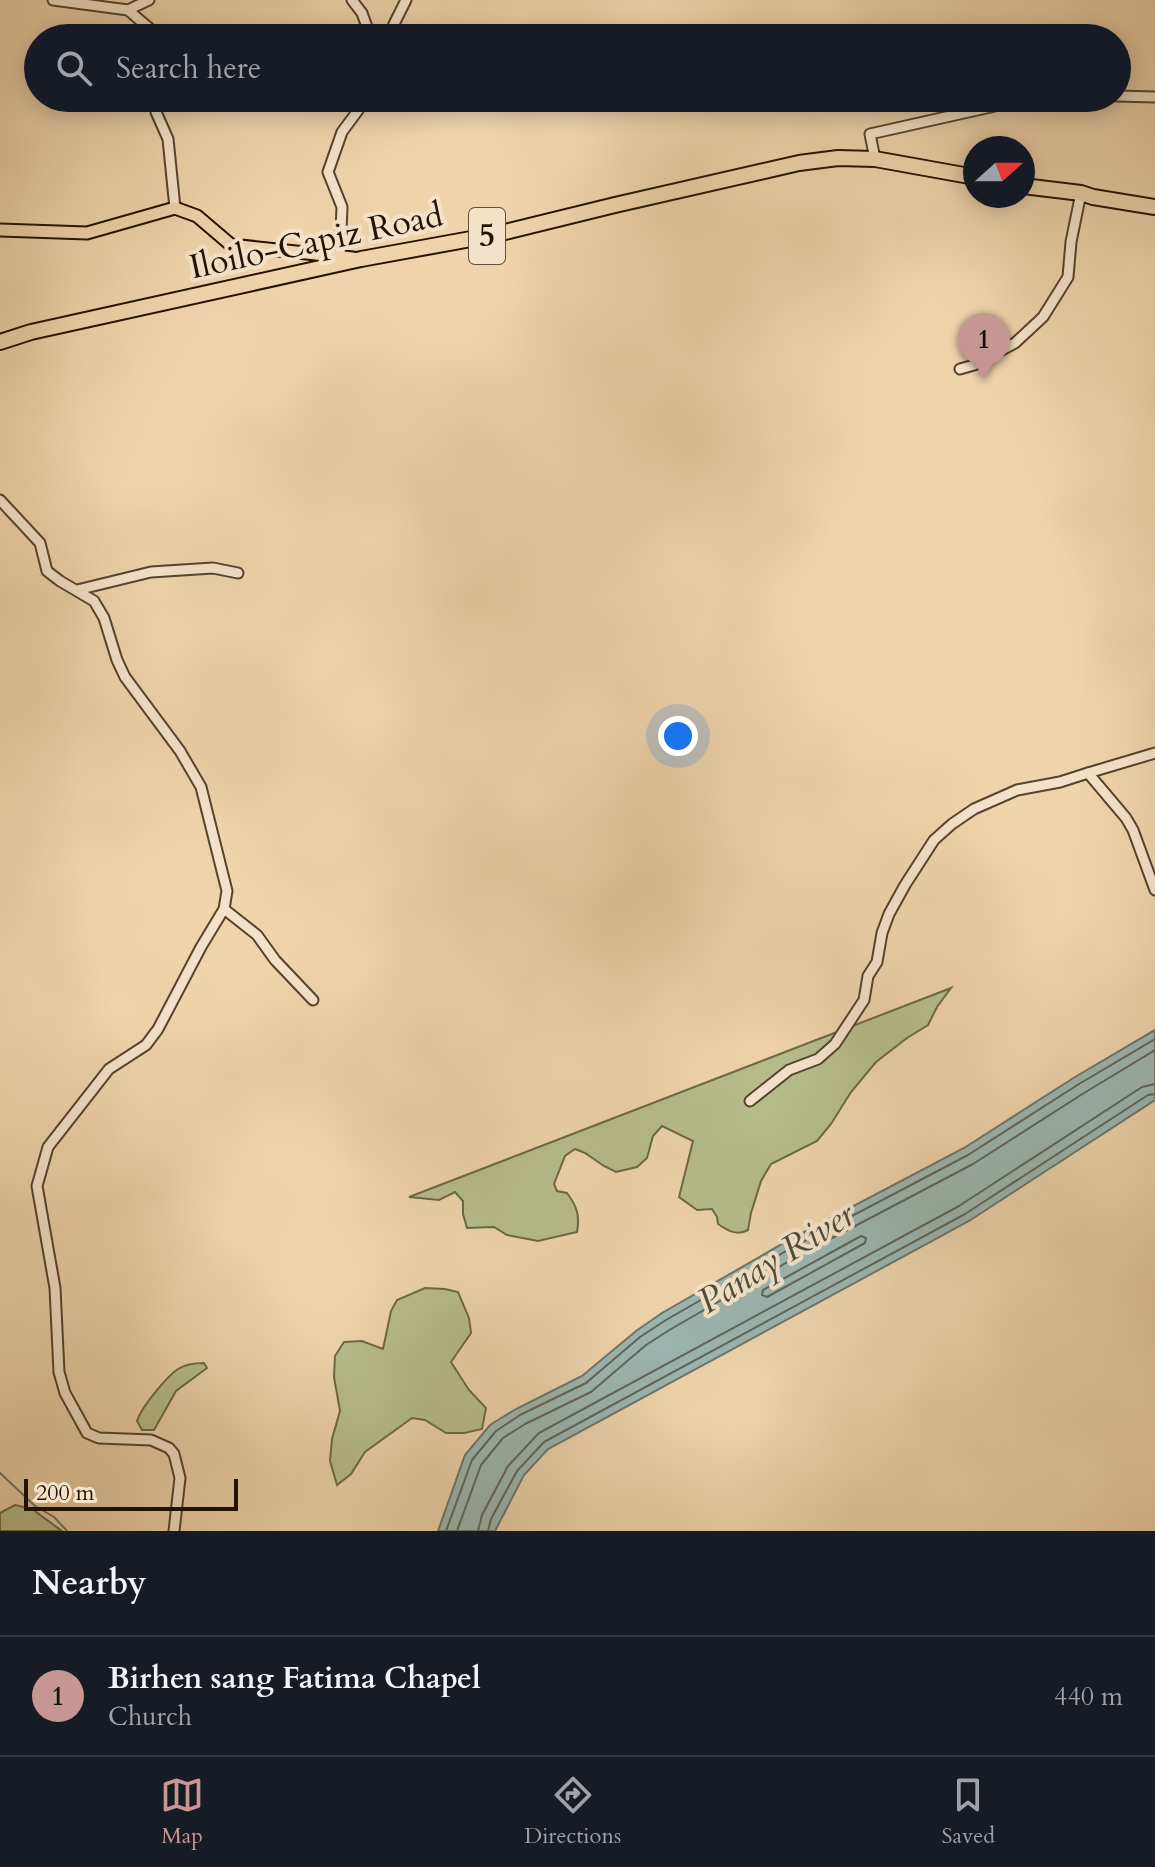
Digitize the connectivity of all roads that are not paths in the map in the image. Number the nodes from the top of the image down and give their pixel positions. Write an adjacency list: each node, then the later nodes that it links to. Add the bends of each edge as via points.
1 (53, 0): 5 (street)
2 (149, 0): 5 (street)
3 (352, 0): 7 (street)
4 (406, 0): 8 (street)
5 (128, 10): 6 (street)
6 (144, 24)
7 (366, 24)
8 (395, 24)
9 (1131, 96): 10 (street)
10 (1155, 97)
11 (156, 112): 19 (street, via 168,139)
12 (356, 112): 21 (street, via 328,172 342,207)
13 (968, 112): 14 (street, via 870,134)
14 (875, 159): 15 (highway, Iloilo-Capiz Road / 5); 22 (highway, Iloilo-Capiz Road / 5, via 799,163 493,235)
15 (963, 175)
16 (1035, 187): 17 (highway)
17 (1081, 193): 18 (highway); 24 (street, via 1068,277 1043,317 1015,343)
18 (1155, 207)
19 (175, 208): 20 (main road, via 87,233); 21 (main road, via 197,216 231,245)
20 (0, 230)
21 (340, 256): 22 (main road)
22 (361, 259): 23 (highway, Iloilo-Capiz Road / 5)
23 (0, 342)
24 (960, 369)
25 (0, 500): 27 (street, via 40,543 47,571)
26 (238, 573): 27 (street, via 213,568 151,572)
27 (77, 590): 31 (street, via 94,601 125,677 201,787 227,891)
28 (1155, 753): 29 (street)
29 (1088, 773): 30 (street, via 1133,830); 33 (street, via 1003,796 974,809 934,840 889,914 864,1000 835,1044 818,1059 789,1070)
30 (1155, 890)
31 (224, 909): 32 (street, via 257,935); 34 (street, via 158,1029 146,1045 109,1069 48,1147 37,1186 55,1288 65,1393 87,1433 151,1440 174,1454 180,1478)
32 (313, 1000)
33 (750, 1101)
34 (174, 1531)

